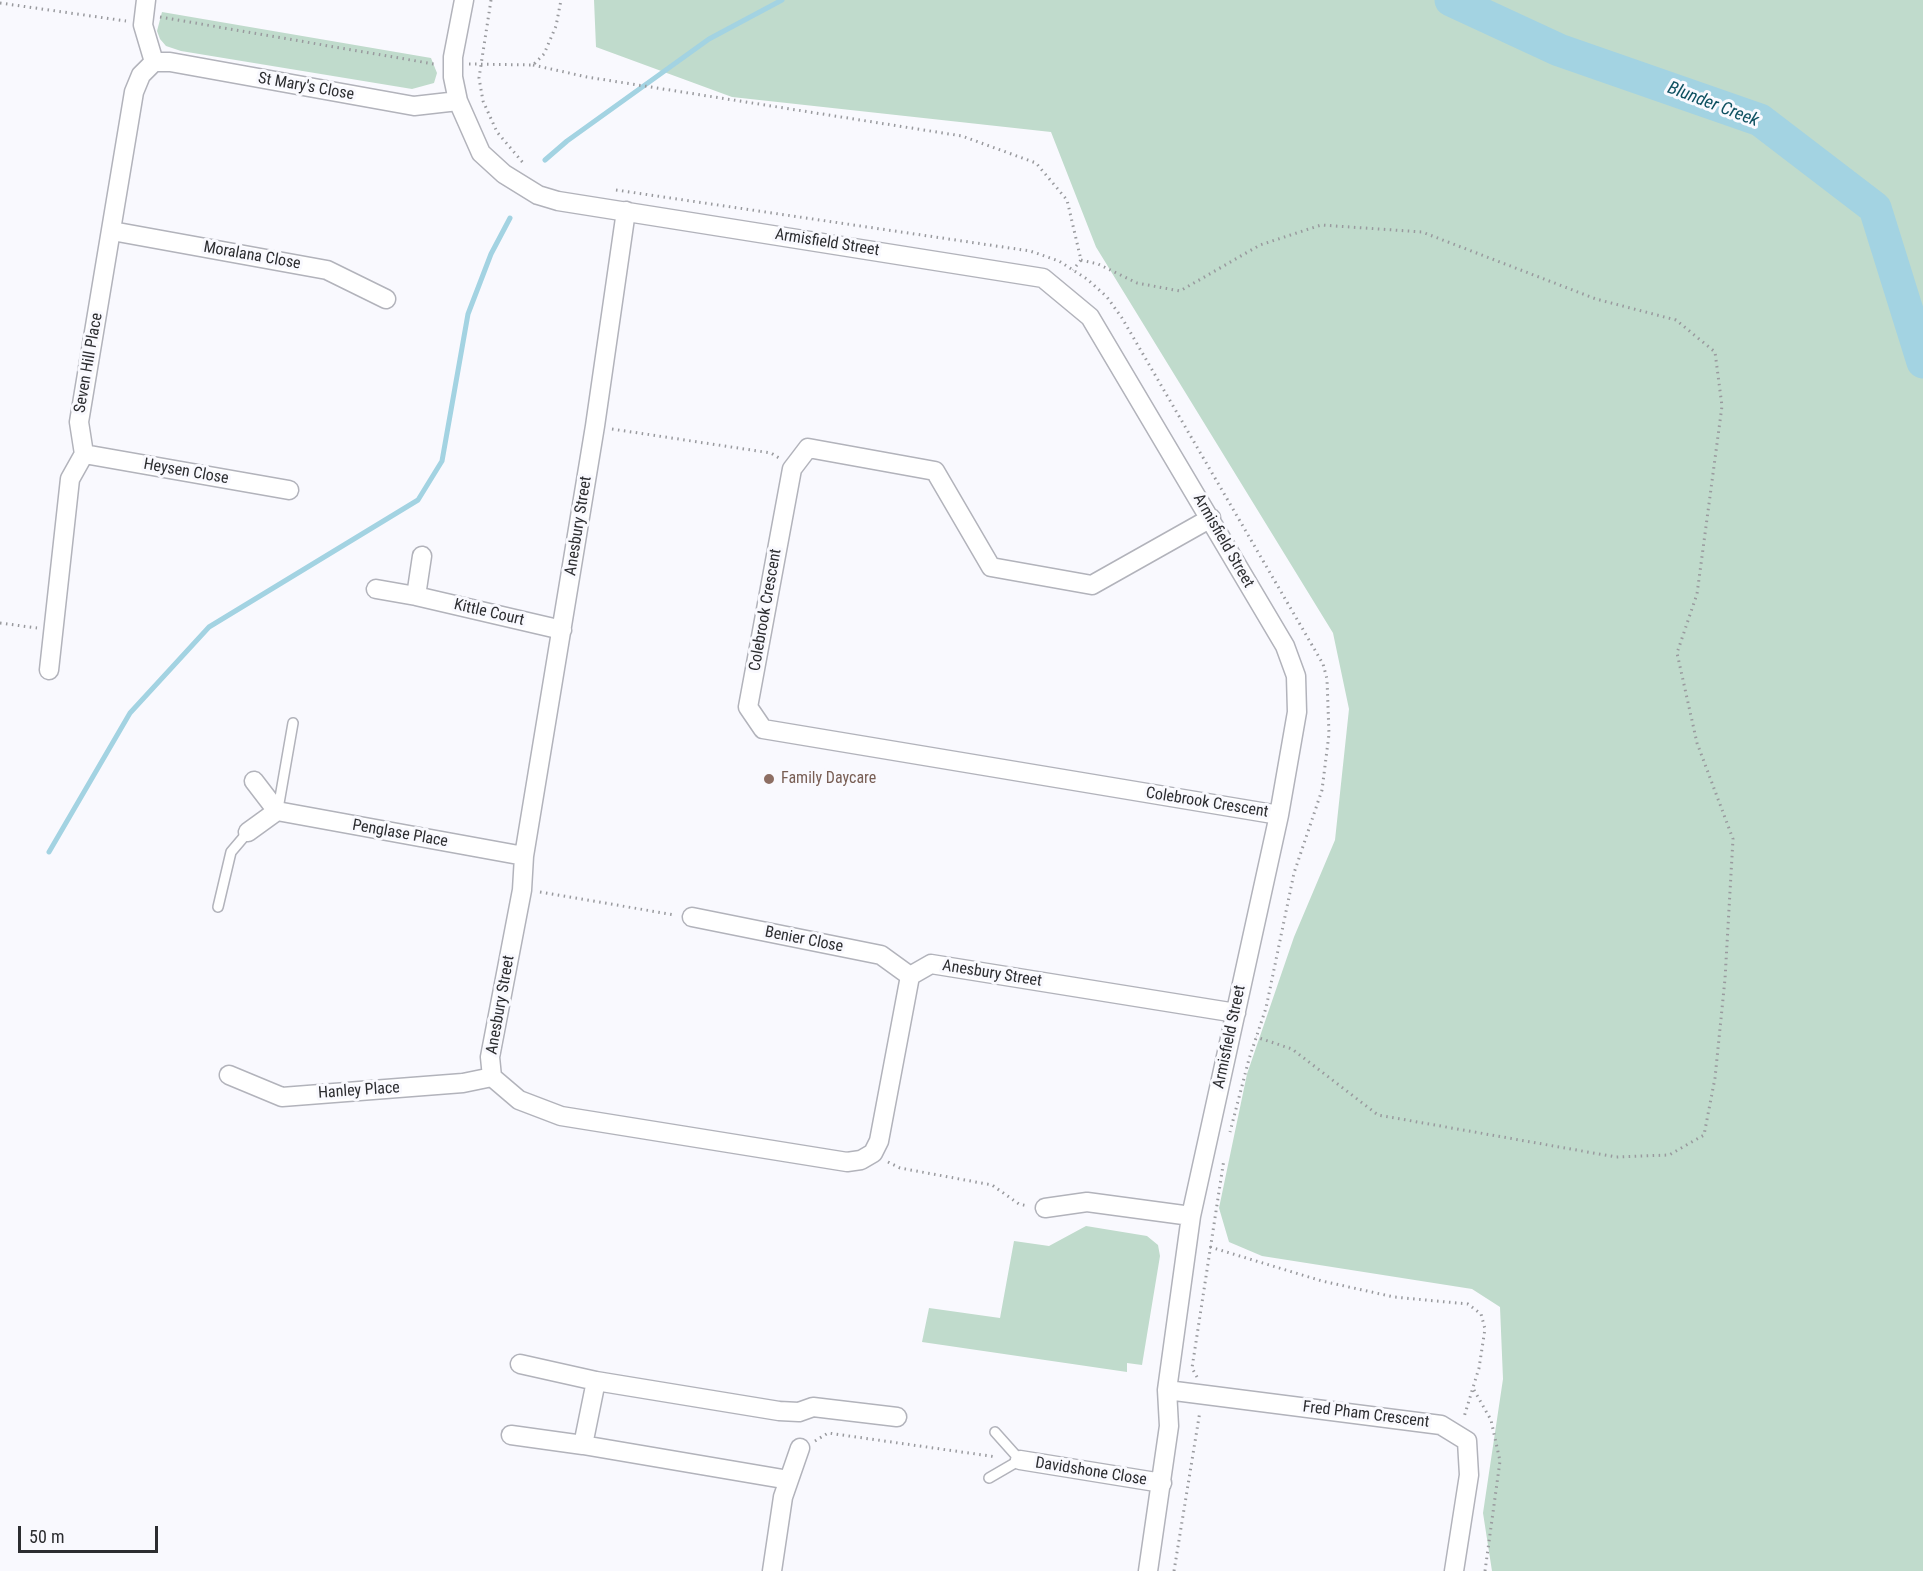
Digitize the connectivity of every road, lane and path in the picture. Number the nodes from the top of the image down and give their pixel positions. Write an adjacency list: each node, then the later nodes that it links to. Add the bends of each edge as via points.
1 (26, 0): 7 (path)
2 (146, 0): 8 (street)
3 (464, 0): 12 (street, Armisfield Street)
4 (491, 0): 10 (path)
5 (561, 0): 11 (path, via 556,26 544,54)
6 (0, 3): 7 (path)
7 (25, 6): 8 (path, via 125,21 137,29)
8 (143, 26): 9 (street); 12 (path, via 158,17 428,61)
9 (154, 62): 13 (street, St Mary's Close, via 414,106); 17 (street, Seven Hill Place, via 141,75 134,92)
10 (481, 62): 11 (path); 12 (path); 14 (path, via 483,101 497,132)
11 (533, 65): 18 (path, via 587,77 962,136 1036,163 1066,200)
12 (453, 69): 13 (street, Armisfield Street)
13 (458, 101): 16 (street, Armisfield Street, via 481,153 504,174 538,195)
14 (529, 168)
15 (614, 190): 19 (path, via 1030,251)
16 (626, 211): 21 (street, Anesbury Street); 25 (street, Armisfield Street, via 1042,278 1090,316)
17 (112, 231): 20 (street, Moralana Close, via 327,270); 22 (street, Seven Hill Place, via 79,422)
18 (1081, 260): 19 (path); 44 (path, via 1137,283 1180,291 1260,245 1321,225 1422,232 1596,299 1676,320 1715,352 1722,406 1697,594 1677,653 1697,743 1733,839 1718,1056 1704,1135 1669,1155 1616,1157 1378,1115 1292,1049)
19 (1073, 270): 44 (path, via 1107,297 1122,318 1323,664 1327,679 1329,734 1322,790 1294,873 1266,1008)
20 (386, 298)
21 (596, 426): 23 (path, via 771,453); 31 (street, Anesbury Street)
22 (84, 454): 24 (street, Heysen Close); 30 (street, via 70,479)
23 (792, 468): 25 (street, via 808,448 935,471 992,567 1092,585); 36 (street, Colebrook Crescent, via 748,707 763,729)
24 (289, 490)
25 (1211, 518): 36 (street, Armisfield Street, via 1285,646 1296,676 1296,712)
26 (422, 556): 28 (street)
27 (376, 589): 28 (street, Kittle Court)
28 (416, 596): 31 (street, Kittle Court)
29 (0, 623): 30 (path)
30 (51, 630): 32 (street)
31 (562, 630): 38 (street, Anesbury Street)
32 (49, 670)
33 (293, 723): 35 (lane)
34 (254, 781): 35 (street)
35 (277, 811): 37 (street); 38 (street, Penglase Place)
36 (1279, 815): 43 (street, Armisfield Street)
37 (248, 832): 40 (lane, via 231,852)
38 (524, 856): 39 (street, Anesbury Street)
39 (522, 890): 41 (path); 46 (street, Anesbury Street, via 490,1057)
40 (218, 907)
41 (692, 917): 42 (street, Benier Close, via 881,955)
42 (910, 976): 43 (street, Anesbury Street, via 931,964); 49 (street, via 879,1141)
43 (1236, 1013): 51 (street, Armisfield Street)
44 (1256, 1037): 47 (path)
45 (229, 1075): 46 (street, Hanley Place, via 282,1097 463,1083)
46 (492, 1077): 49 (street, Anesbury Street, via 519,1100 561,1116 847,1162)
47 (1229, 1137)
48 (1226, 1148): 52 (path)
49 (873, 1153): 50 (path, via 900,1168 992,1185 1019,1204)
50 (1045, 1208): 51 (street, via 1087,1202)
51 (1191, 1216): 56 (street, Armisfield Street)
52 (1210, 1247): 55 (path, via 1394,1297 1468,1304 1481,1314 1485,1329); 57 (path, via 1192,1368 1204,1387)
53 (520, 1364): 54 (street)
54 (596, 1381): 58 (street, via 779,1411 799,1412 813,1407); 62 (street)
55 (1473, 1389): 61 (path); 72 (path, via 1491,1420 1500,1461)
56 (1167, 1390): 57 (street, Fred Pham Crescent); 67 (street, Armisfield Street, via 1169,1426)
57 (1202, 1394): 61 (street, Fred Pham Crescent, via 1441,1425); 70 (path)
58 (897, 1417)
59 (994, 1432): 64 (lane)
60 (511, 1435): 62 (street)
61 (1457, 1435): 71 (street, via 1467,1441 1469,1475)
62 (582, 1445): 66 (street)
63 (800, 1448): 64 (path, via 828,1434); 66 (street)
64 (1020, 1460): 65 (lane); 67 (street, Davidshone Close)
65 (989, 1478)
66 (789, 1480): 68 (street)
67 (1162, 1483): 69 (street, Armisfield Street)
68 (772, 1571)
69 (1148, 1571)
70 (1174, 1571)
71 (1454, 1571)
72 (1485, 1571)

